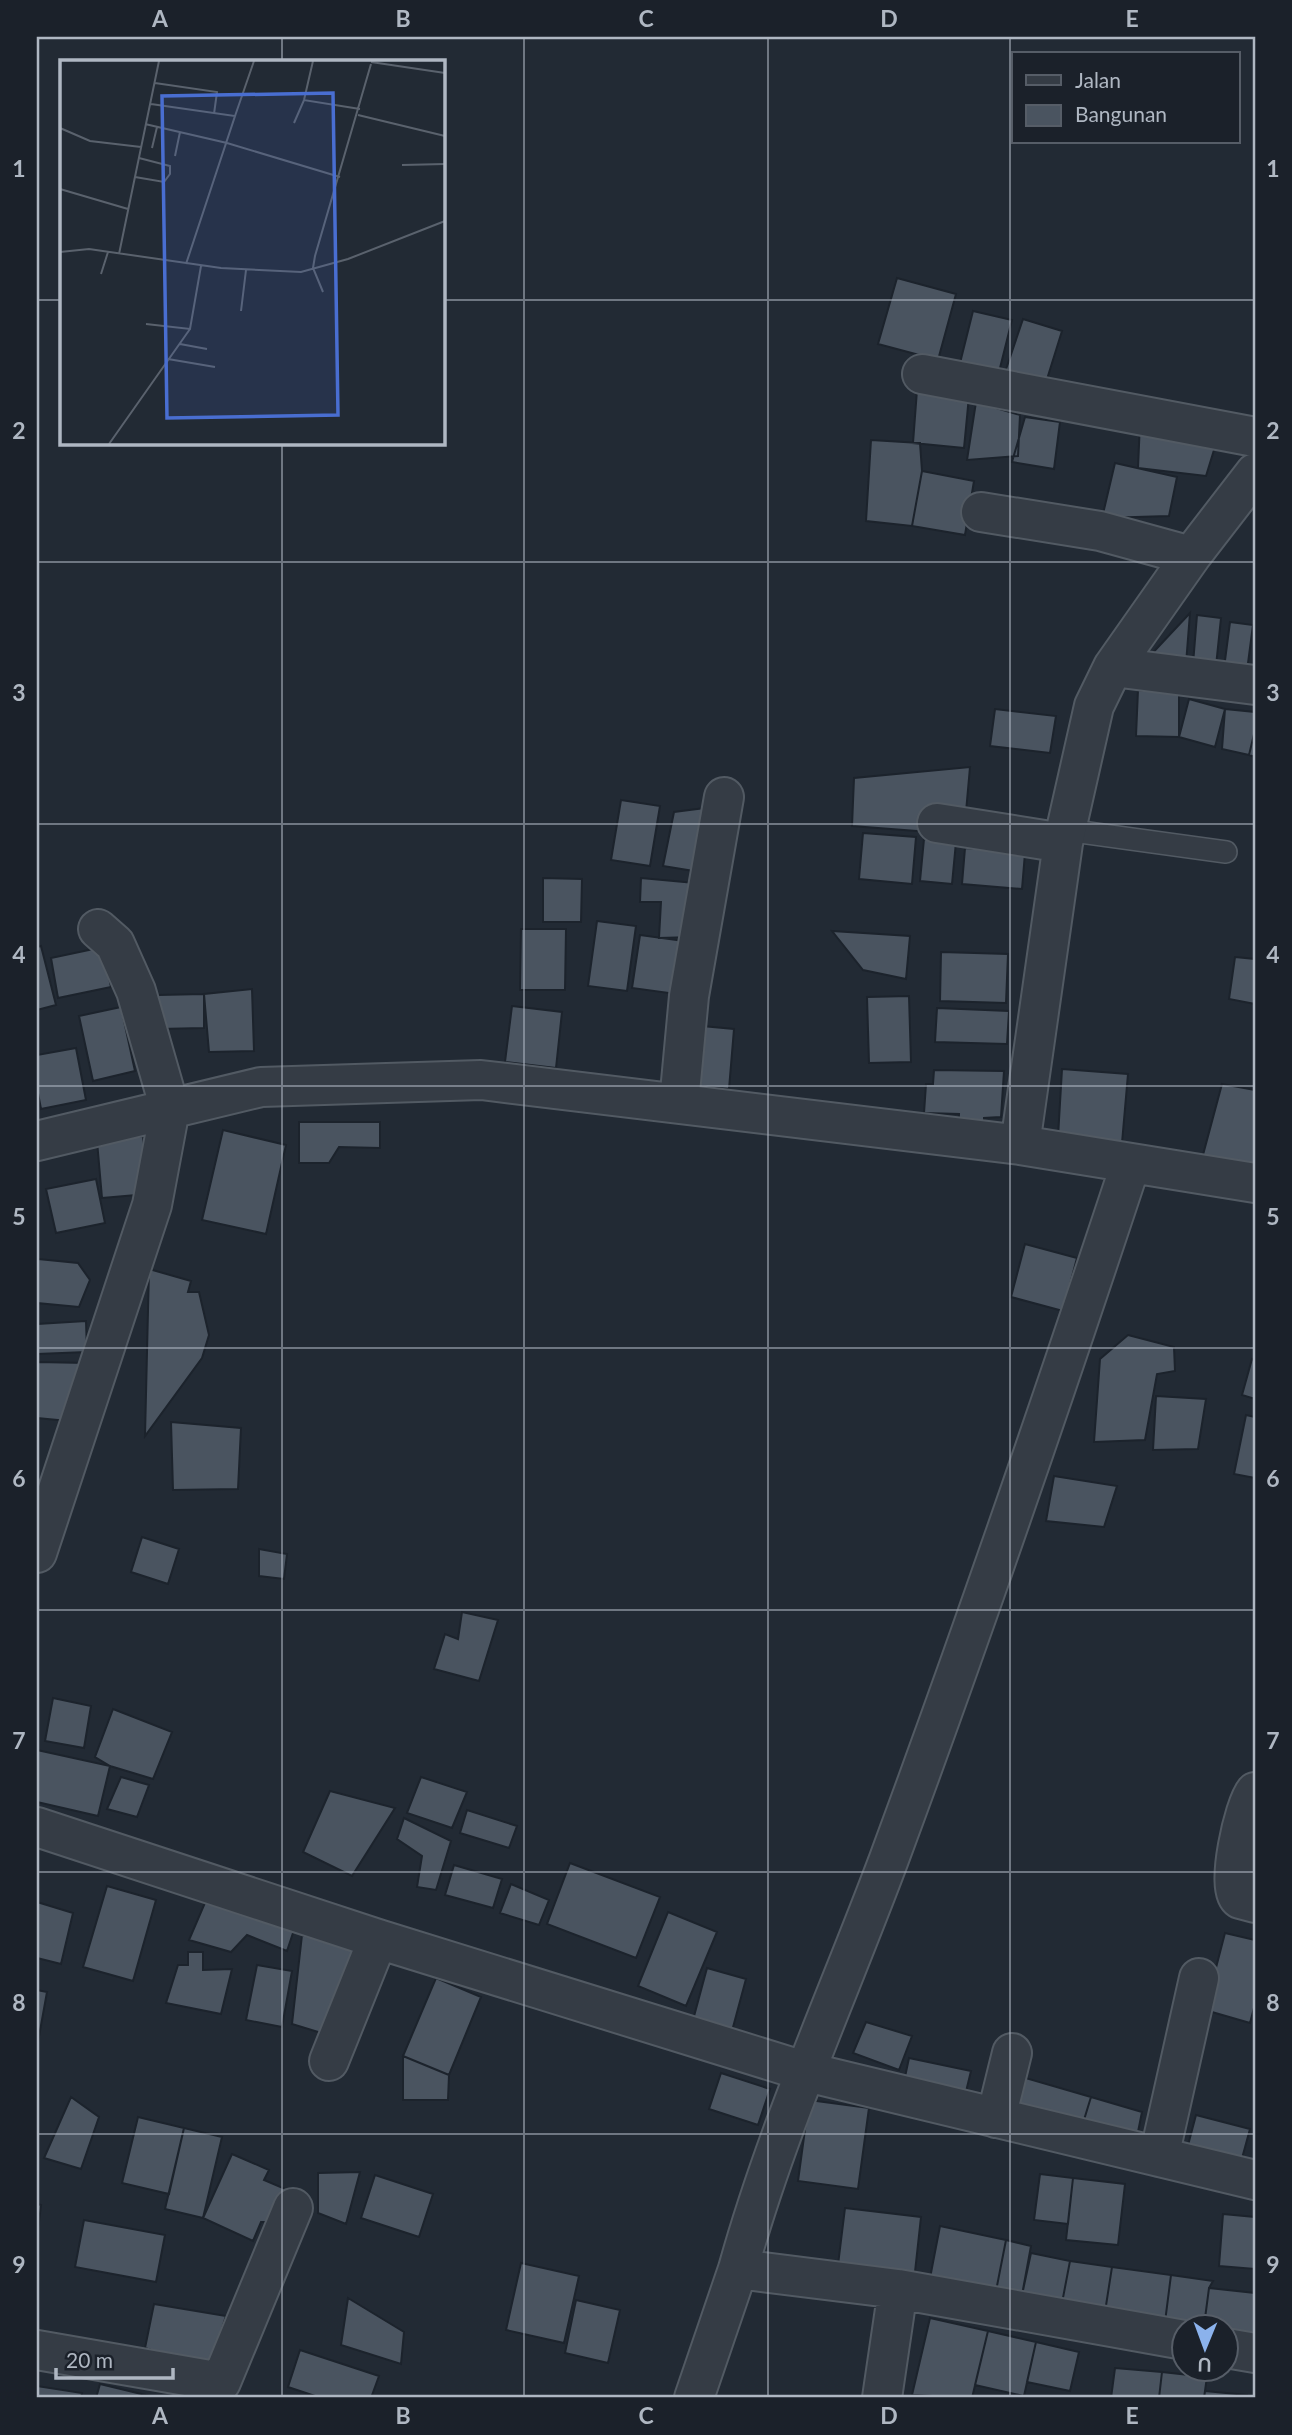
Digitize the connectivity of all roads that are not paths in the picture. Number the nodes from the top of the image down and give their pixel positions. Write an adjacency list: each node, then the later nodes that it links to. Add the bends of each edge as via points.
1 (922, 373): 2 (street)
2 (1255, 437)
3 (1255, 473): 5 (street)
4 (981, 512): 5 (street, via 1100,531)
5 (1191, 556): 6 (street)
6 (1113, 667): 7 (street); 10 (street, via 1094,706)
7 (1255, 685)
8 (724, 797): 13 (street, via 689,996)
9 (937, 824): 10 (street)
10 (1064, 836): 11 (lane); 16 (street)
11 (1226, 852)
12 (98, 929): 14 (street, via 115,944 136,990)
13 (679, 1103): 14 (street, via 481,1080 261,1087); 16 (street)
14 (170, 1109): 15 (street); 19 (street, via 152,1205)
15 (37, 1141)
16 (1020, 1144): 17 (street)
17 (1131, 1163): 18 (street); 27 (street, via 947,1701)
18 (1255, 1183)
19 (37, 1553)
20 (1255, 1792): 22 (street, via 1238,1841 1234,1890 1240,1899)
21 (37, 1827): 23 (street)
22 (1255, 1903)
23 (378, 1939): 26 (street); 27 (street)
24 (1199, 1978): 29 (street)
25 (1012, 2053): 28 (street)
26 (329, 2061)
27 (807, 2073): 28 (street); 32 (street)
28 (996, 2118): 29 (street)
29 (1159, 2157): 30 (street)
30 (1255, 2180)
31 (293, 2208): 36 (street)
32 (738, 2269): 33 (street); 37 (street)
33 (898, 2289): 34 (street); 38 (street)
34 (1170, 2338)
35 (37, 2350): 36 (street)
36 (219, 2390)
37 (694, 2398)
38 (882, 2398)

